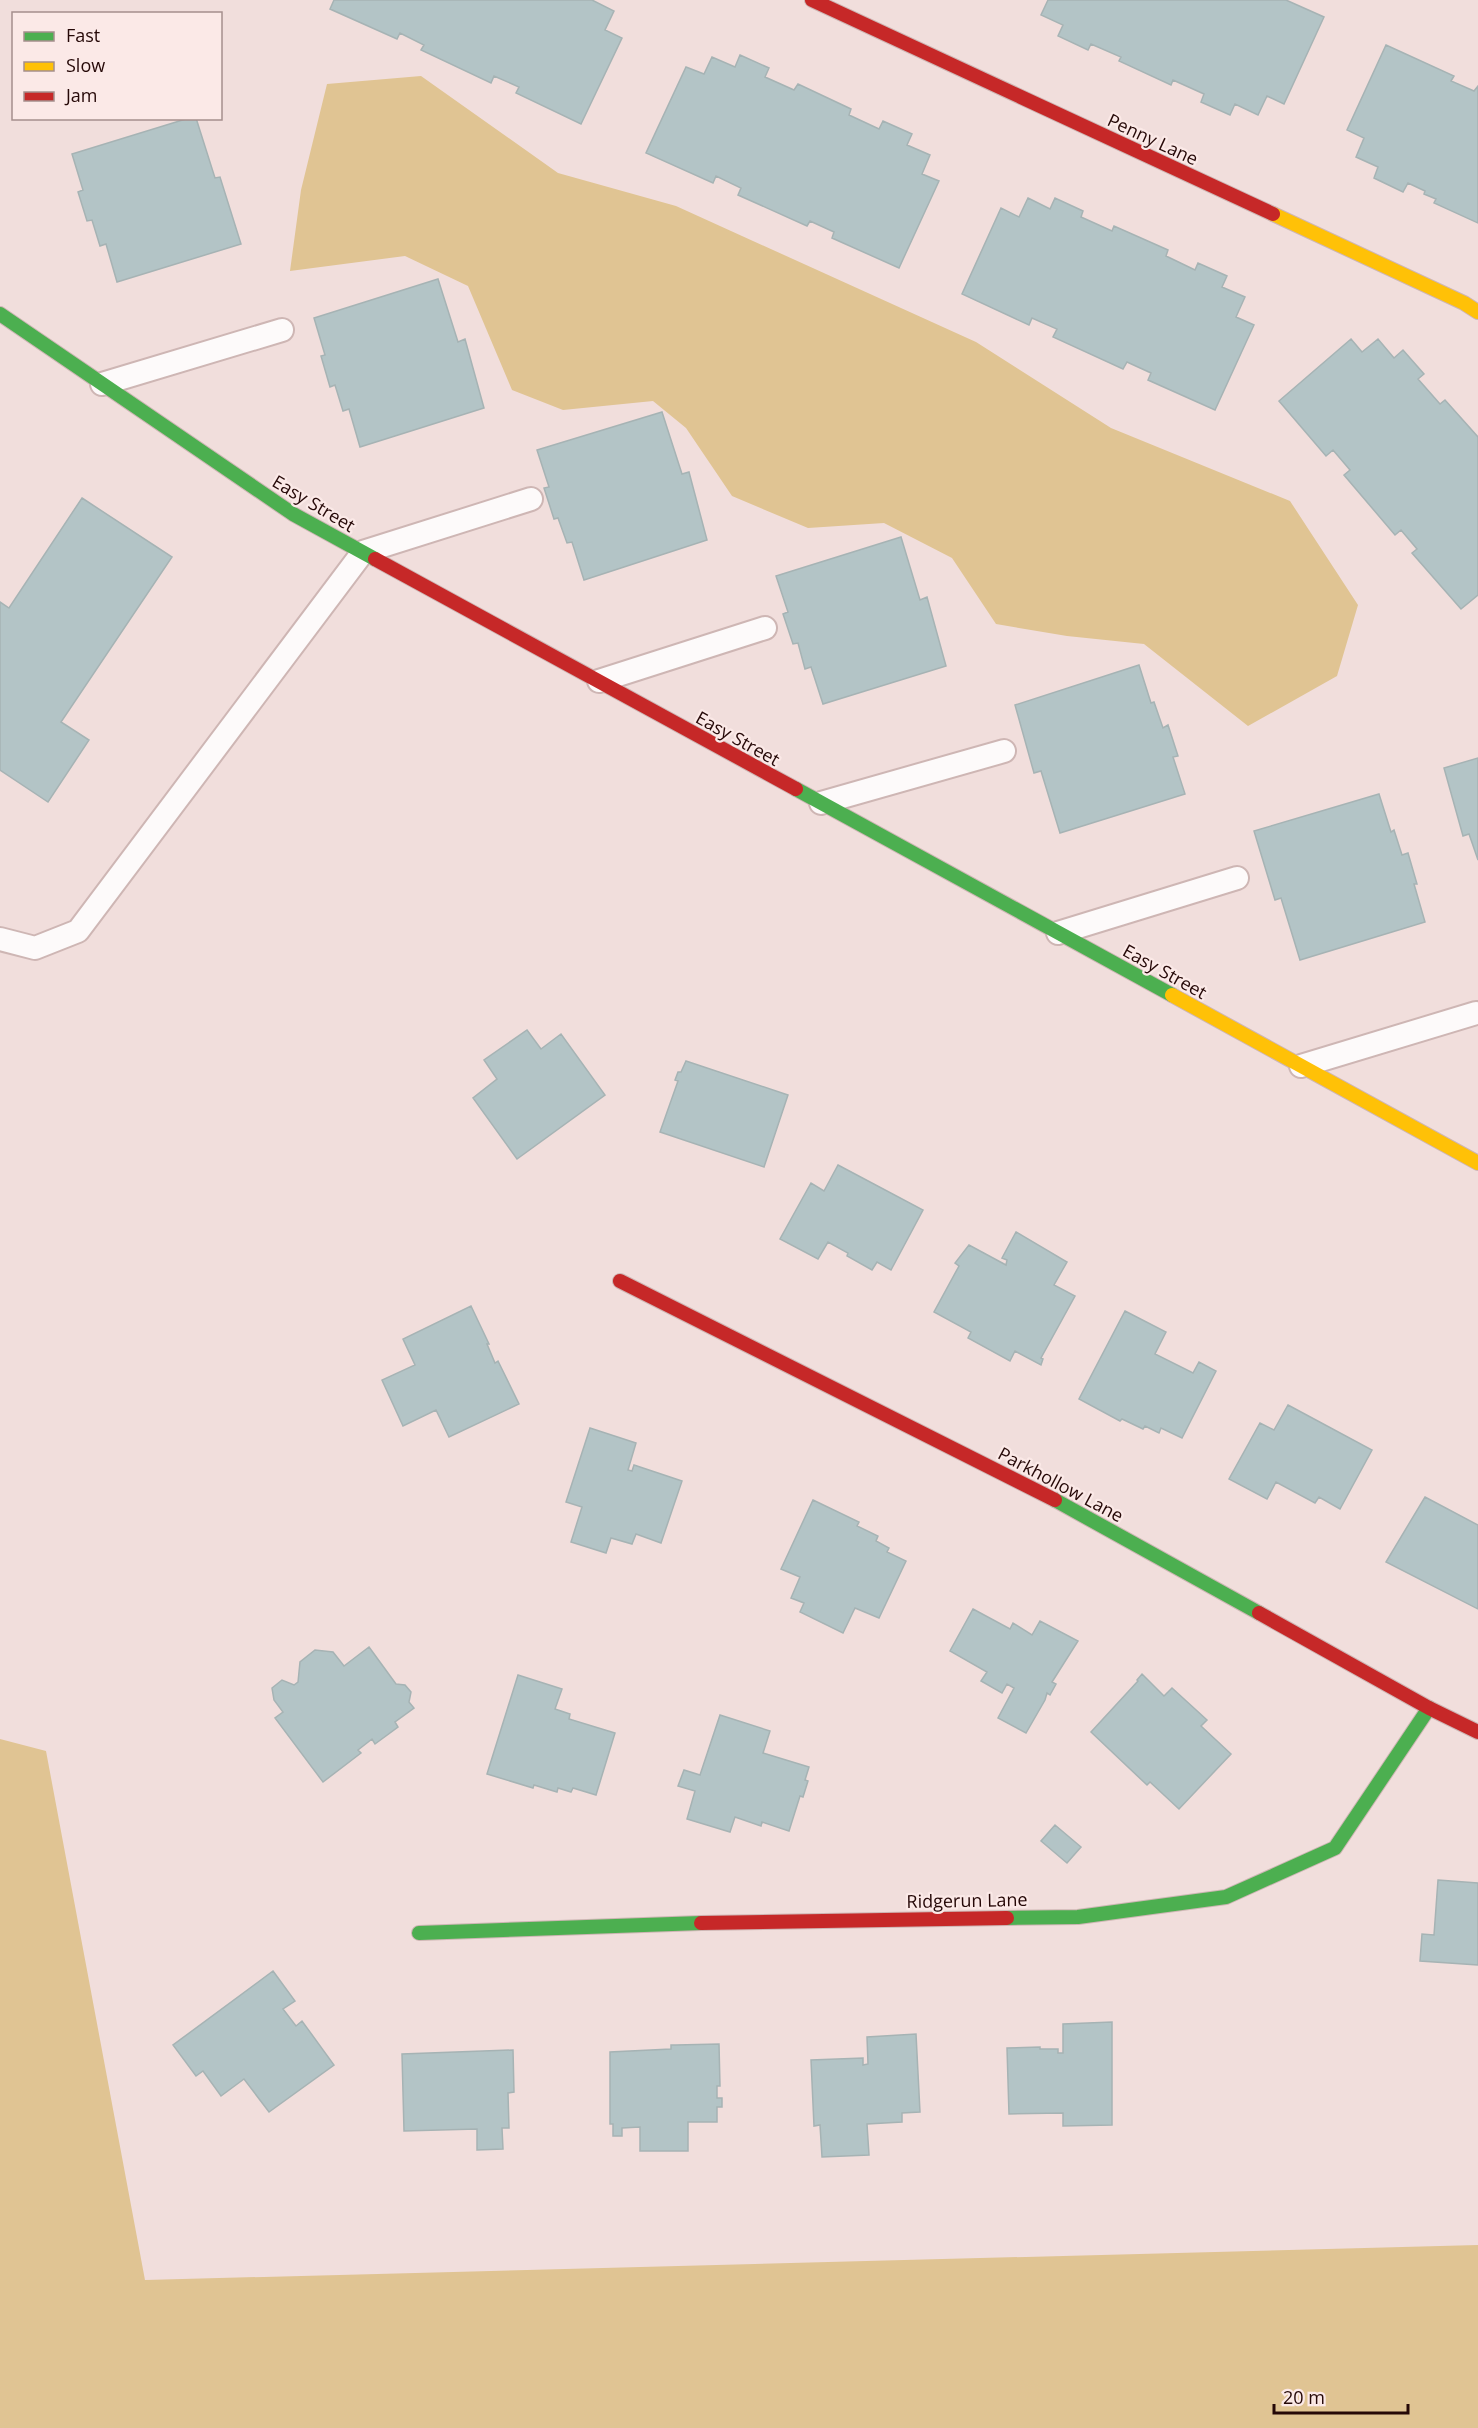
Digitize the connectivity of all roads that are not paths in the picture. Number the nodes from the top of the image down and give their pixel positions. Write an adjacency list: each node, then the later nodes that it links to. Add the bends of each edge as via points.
1 (812, 0): 2 (street, Penny Lane)
2 (1478, 312)
3 (0, 314): 5 (street, Easy Street)
4 (282, 330): 5 (lane)
5 (102, 384): 7 (street, Easy Street, via 293,514)
6 (531, 499): 7 (lane)
7 (363, 552): 9 (street, Easy Street); 14 (lane, via 78,931 35,948)
8 (765, 628): 9 (lane)
9 (599, 681): 11 (street, Easy Street)
10 (1004, 751): 11 (lane)
11 (821, 803): 13 (street, Easy Street)
12 (1237, 878): 13 (lane)
13 (1058, 933): 16 (street, Easy Street)
14 (0, 939)
15 (1476, 1013): 16 (lane)
16 (1301, 1066): 17 (street, Easy Street)
17 (1478, 1163)
18 (620, 1281): 19 (street, Parkhollow Lane, via 1064,1504)
19 (1430, 1708): 20 (street, Parkhollow Lane); 21 (street, Ridgerun Lane, via 1335,1848 1226,1897 1078,1917 802,1920)
20 (1478, 1732)
21 (419, 1934)

